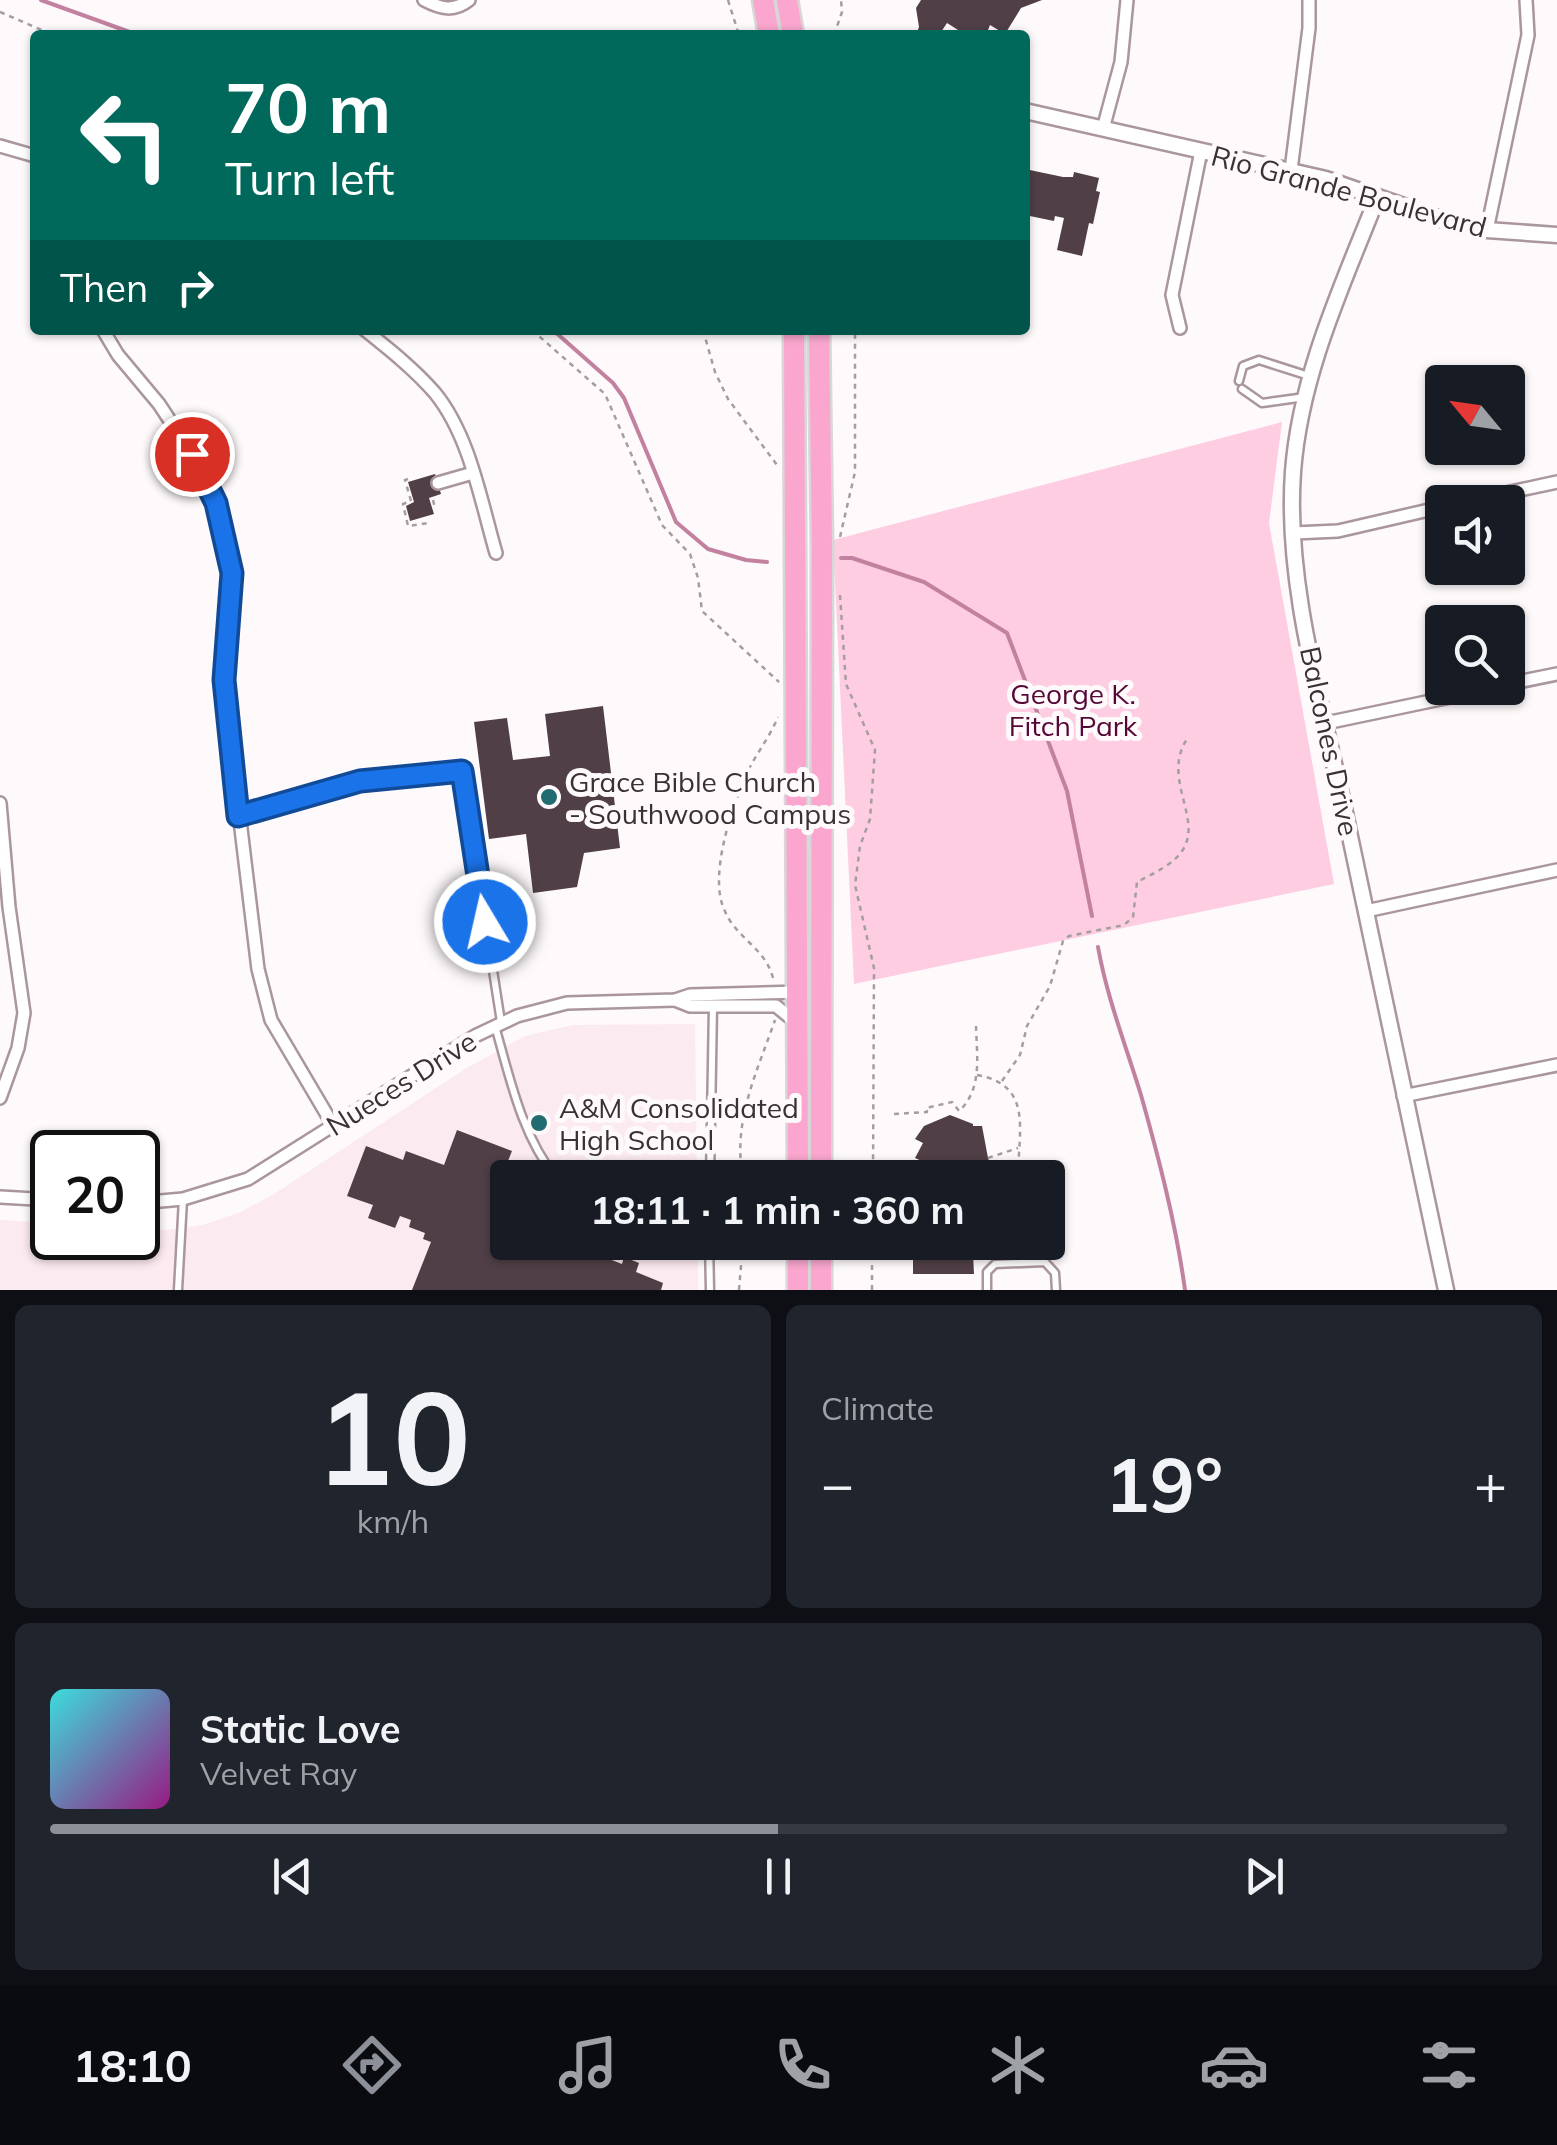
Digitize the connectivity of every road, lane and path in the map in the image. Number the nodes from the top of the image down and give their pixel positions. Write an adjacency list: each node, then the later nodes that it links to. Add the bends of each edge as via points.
1 (424, 0): 2 (street, via 446,9)
2 (469, 0)
3 (728, 0): 12 (path)
4 (763, 0): 13 (highway)
5 (787, 0): 14 (highway)
6 (840, 0): 15 (path)
7 (1127, 0): 17 (street, via 1121,62)
8 (1309, 0): 21 (street)
9 (1526, 0): 23 (street, via 1528,35)
10 (0, 12): 11 (path)
11 (42, 30)
12 (737, 30)
13 (768, 30)
14 (792, 30)
15 (836, 30)
16 (1030, 112): 17 (street, Rio Grande Boulevard)
17 (1103, 129): 19 (street, Rio Grande Boulevard)
18 (0, 146): 20 (street)
19 (1201, 152): 21 (street, Rio Grande Boulevard); 25 (street, via 1172,295)
20 (30, 155)
21 (1291, 170): 22 (street, Rio Grande Boulevard)
22 (1377, 198): 23 (street, Rio Grande Boulevard); 33 (street, Balcones Drive)
23 (1487, 230): 24 (street, Rio Grande Boulevard)
24 (1557, 235)
25 (1180, 328)
26 (106, 335): 57 (street, via 192,454 226,537 232,573 224,680)
27 (371, 335): 35 (street, via 438,396)
28 (538, 335): 51 (path, via 604,394 662,525 690,554 702,612)
29 (704, 335): 36 (path, via 728,399)
30 (794, 335): 60 (highway)
31 (818, 335): 64 (highway)
32 (855, 335): 46 (path, via 855,472)
33 (1312, 377): 34 (street, Balcones Drive); 34 (lane, via 1258,360 1243,366 1240,385 1262,403)
34 (1306, 397): 45 (street, Balcones Drive, via 1293,473)
35 (472, 473): 39 (street); 47 (street)
36 (780, 473)
37 (408, 479): 44 (path, via 408,526)
38 (1557, 482): 40 (street)
39 (438, 483)
40 (1525, 489)
41 (433, 500): 42 (path)
42 (435, 508)
43 (1425, 512): 45 (street, via 1338,531)
44 (430, 523)
45 (1294, 532): 54 (street, Balcones Drive, via 1295,571)
46 (840, 550)
47 (496, 554)
48 (840, 589): 82 (path, via 846,684 874,750 870,818 855,885 874,968)
49 (1557, 674): 50 (street)
50 (1525, 681)
51 (779, 682)
52 (1425, 702): 54 (street)
53 (779, 714): 62 (path, via 737,800 719,896 736,930 768,960)
54 (1326, 723): 59 (street, Balcones Drive)
55 (1187, 739): 70 (path, via 1176,773 1187,822 1185,849 1137,882 1133,917 1124,925 1063,941 1020,1055)
56 (0, 803): 72 (street, via 24,1013)
57 (238, 816): 66 (lane, via 360,781 462,771); 74 (street, via 271,1020)
58 (1557, 870): 59 (street)
59 (1366, 911): 71 (street, Balcones Drive)
60 (799, 992): 62 (street, Nueces Drive); 64 (highway); 67 (highway)
61 (675, 1000): 62 (street, Nueces Drive); 63 (street, Nueces Drive); 66 (street, Nueces Drive, via 567,1003)
62 (776, 1000): 63 (street, Nueces Drive); 67 (street); 79 (path, via 776,1018 742,1114)
63 (712, 1006): 78 (lane)
64 (821, 1020): 81 (highway)
65 (976, 1022): 69 (path)
66 (498, 1023): 74 (street, Nueces Drive); 77 (lane, via 525,1125)
67 (798, 1024): 80 (highway)
68 (1557, 1065): 71 (street)
69 (977, 1076): 70 (path); 73 (path, via 959,1110 952,1102)
70 (1002, 1081): 75 (path, via 1017,1102)
71 (1402, 1096): 101 (street, Balcones Drive)
72 (0, 1098)
73 (894, 1114)
74 (332, 1125): 86 (street, Nueces Drive, via 248,1179)
75 (1018, 1148): 76 (path); 83 (path)
76 (988, 1158)
77 (544, 1160)
78 (710, 1160)
79 (741, 1160)
80 (798, 1160)
81 (821, 1160)
82 (873, 1160)
83 (1018, 1160)
84 (0, 1197): 85 (street)
85 (30, 1199)
86 (183, 1199): 87 (street, Nueces Drive); 93 (lane)
87 (160, 1201)
88 (709, 1260): 94 (lane)
89 (742, 1260): 95 (path)
90 (798, 1260): 96 (highway)
91 (821, 1260): 97 (highway)
92 (872, 1260): 98 (path)
93 (178, 1290)
94 (710, 1290)
95 (739, 1290)
96 (798, 1290)
97 (821, 1290)
98 (872, 1290)
99 (987, 1290): 100 (lane, via 994,1264 1045,1262 1055,1273)
100 (1056, 1290)
101 (1446, 1290)

